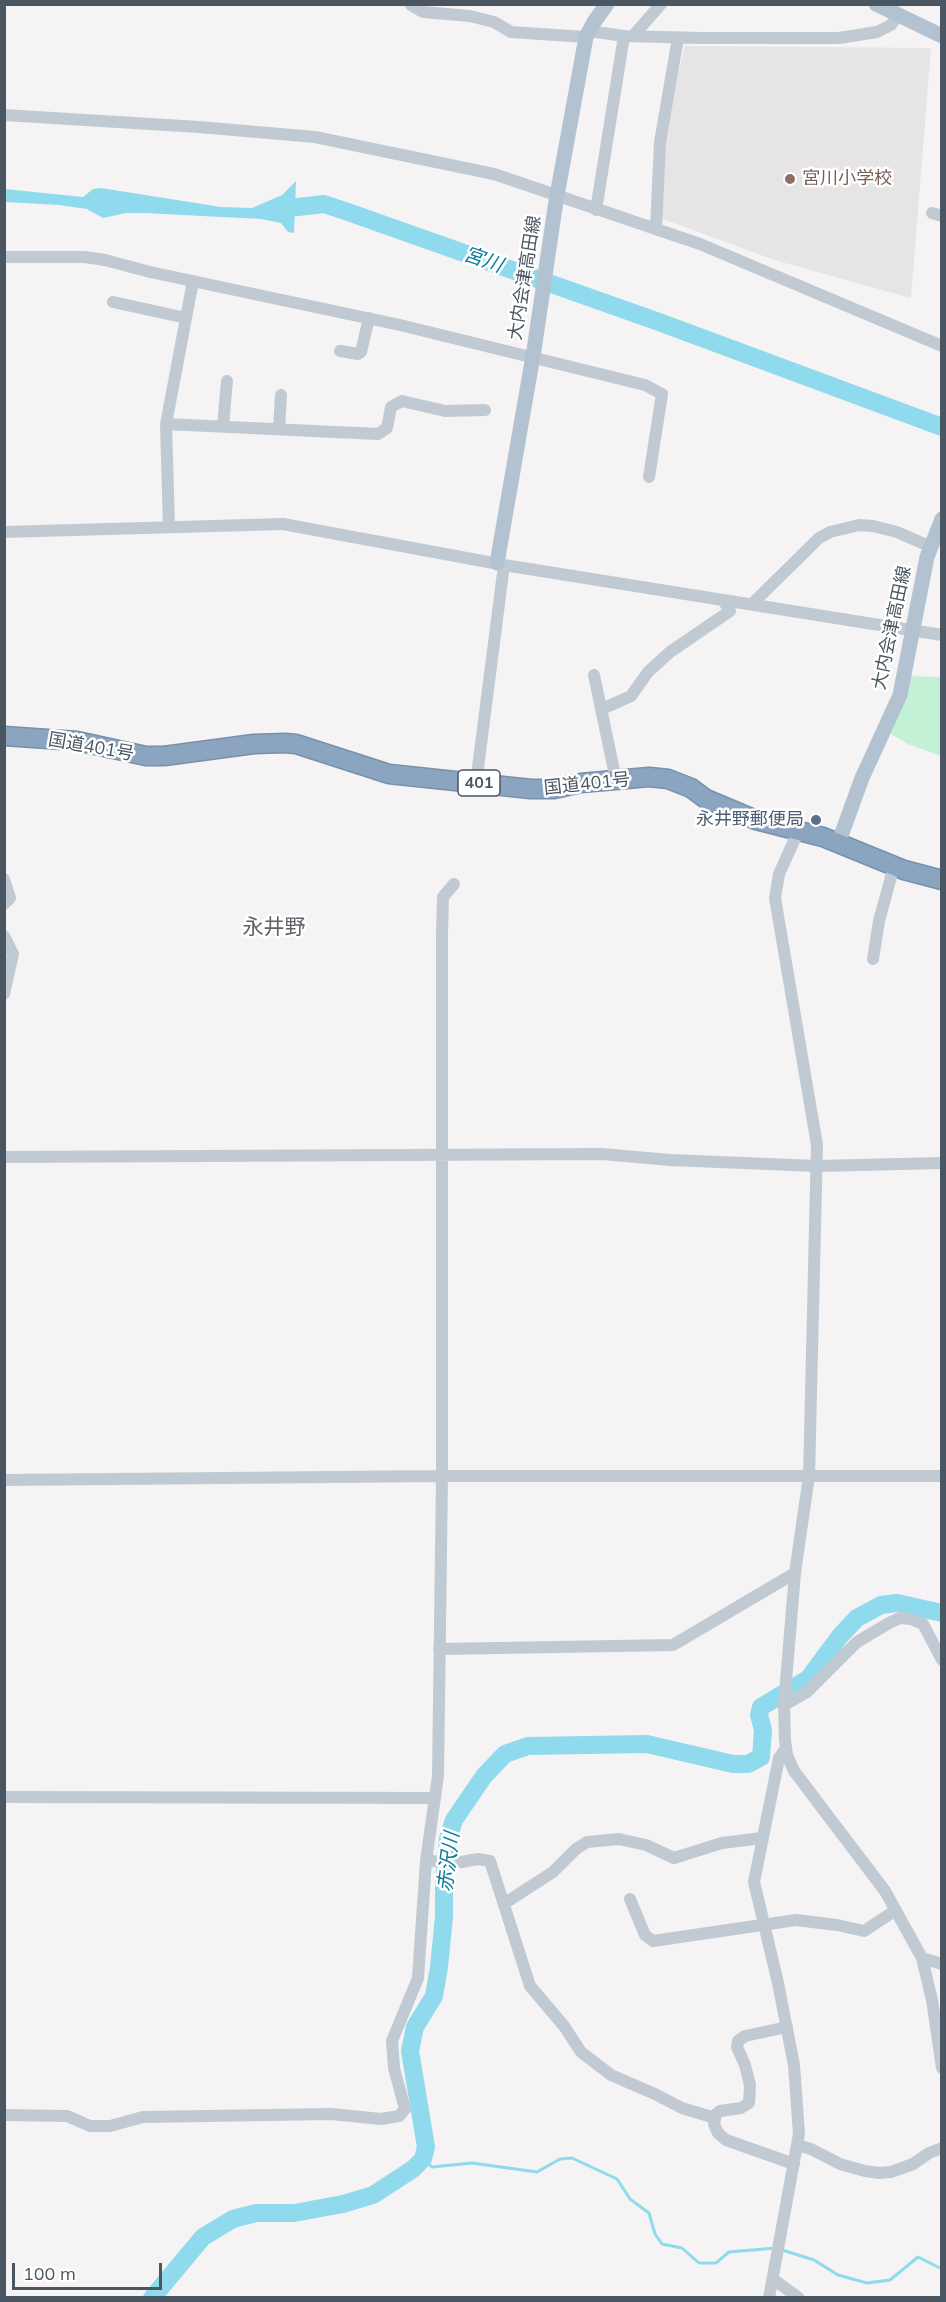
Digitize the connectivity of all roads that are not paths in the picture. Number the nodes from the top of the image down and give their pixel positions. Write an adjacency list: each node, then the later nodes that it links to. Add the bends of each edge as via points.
1 (607, 4): 6 (main road, 大内会津高田線)
2 (661, 4): 7 (street)
3 (876, 4): 5 (main road)
4 (411, 5): 6 (street, via 423,12 494,22 511,32)
5 (897, 16): 8 (main road); 9 (street, via 891,25 878,32 839,38)
6 (588, 34): 7 (street); 11 (main road, 大内会津高田線)
7 (628, 36): 9 (street); 12 (street)
8 (942, 36)
9 (678, 38): 13 (street, via 660,142)
10 (4, 116): 11 (street, via 315,137 495,174)
11 (556, 199): 12 (street); 21 (main road, 大内会津高田線)
12 (596, 210): 13 (street)
13 (656, 230): 19 (street, via 711,248)
14 (4, 257): 15 (street, via 85,256)
15 (193, 281): 17 (street); 18 (street)
16 (113, 302): 17 (street)
17 (186, 318): 25 (street)
18 (369, 318): 20 (street, via 361,352); 21 (street)
19 (942, 346)
20 (340, 351)
21 (533, 353): 28 (street, via 645,385 662,394); 33 (main road, 大内会津高田線)
22 (227, 381): 26 (street)
23 (281, 395): 27 (street)
24 (485, 410): 27 (street, via 445,411 402,401 391,407 387,428 378,434)
25 (166, 424): 26 (street); 30 (street)
26 (223, 426): 27 (street)
27 (279, 429)
28 (649, 477)
29 (942, 519): 32 (main road, 大内会津高田線)
30 (169, 527): 31 (street); 33 (street, via 284,524)
31 (4, 532)
32 (931, 547): 35 (street, via 873,526 837,530 819,538); 36 (main road, 大内会津高田線)
33 (500, 564): 34 (street); 42 (street)
34 (723, 600): 35 (street); 39 (street, via 730,611 670,652 648,672 631,696)
35 (752, 604): 36 (street)
36 (912, 630): 37 (street); 44 (main road, 大内会津高田線, via 900,694 862,778)
37 (942, 635)
38 (594, 675): 39 (street)
39 (602, 709): 41 (street)
40 (4, 736): 42 (highway, 国道401号 / 401, via 77,741 146,756 254,744 296,744 389,774)
41 (616, 780): 42 (highway, 国道401号 / 401, via 554,789); 43 (highway, 国道401号 / 401, via 668,779 756,820)
42 (476, 783)
43 (798, 832): 44 (highway, 国道401号 / 401); 56 (street, via 779,874 775,898 814,1121)
44 (838, 844): 45 (highway, 国道401号 / 401)
45 (894, 866): 47 (highway, 国道401号 / 401); 51 (street)
46 (4, 879): 49 (street, via 10,898)
47 (942, 880)
48 (454, 884): 53 (street, via 443,897)
49 (4, 904)
50 (4, 936): 52 (street, via 13,954)
51 (873, 959)
52 (4, 994)
53 (442, 1155): 54 (street); 56 (street, via 602,1154); 57 (street)
54 (4, 1156)
55 (942, 1163): 56 (street)
56 (817, 1166): 58 (street)
57 (442, 1476): 58 (street); 60 (street); 62 (street)
58 (809, 1476): 59 (street); 61 (street)
59 (942, 1476)
60 (4, 1480)
61 (795, 1574): 62 (street, via 674,1645); 64 (street)
62 (439, 1649): 67 (street)
63 (942, 1660): 64 (street, via 923,1624 900,1618 857,1642 807,1692)
64 (784, 1705): 65 (street)
65 (786, 1748): 68 (street, via 778,1758); 72 (street, via 794,1771)
66 (4, 1797): 67 (street)
67 (435, 1798): 69 (street)
68 (762, 1838): 71 (street, via 722,1843 674,1858 646,1845 619,1839 587,1842 559,1868); 73 (street, via 754,1882)
69 (426, 1861): 71 (street, via 490,1861); 78 (street, via 418,1978 392,2041 394,2068 405,2109 399,2116 143,2117 110,2126 90,2126 67,2116)
70 (630, 1899): 73 (street, via 645,1935 653,1941)
71 (505, 1903): 79 (street, via 530,1986 581,2052 611,2075 669,2103)
72 (896, 1910): 73 (street, via 864,1931 796,1920); 74 (street)
73 (765, 1923): 76 (street)
74 (921, 1958): 75 (street); 77 (street)
75 (942, 1964)
76 (787, 2027): 79 (street, via 738,2041 750,2085 749,2103 720,2111); 80 (street, via 794,2065)
77 (942, 2068)
78 (4, 2115)
79 (715, 2118): 82 (street, via 721,2137)
80 (798, 2145): 81 (street, via 840,2164 879,2173 913,2164); 82 (street)
81 (942, 2148)
82 (794, 2164): 83 (street)
83 (773, 2279): 84 (street); 85 (street)
84 (769, 2298)
85 (799, 2298)

